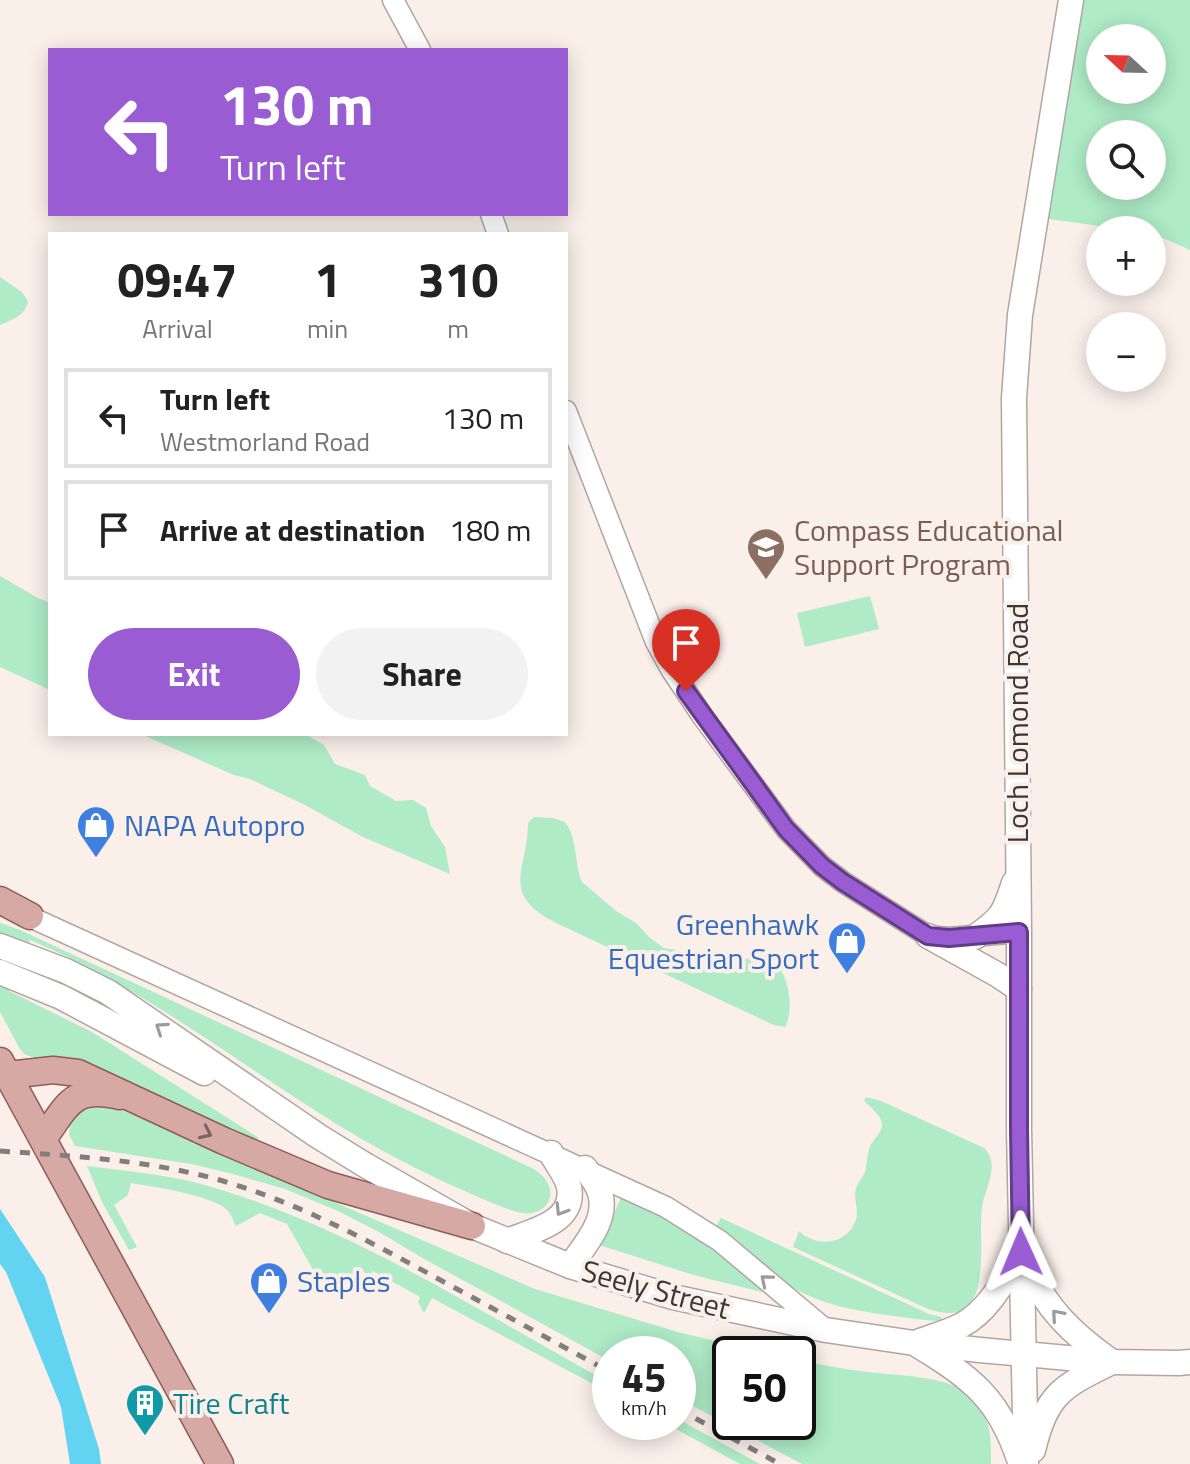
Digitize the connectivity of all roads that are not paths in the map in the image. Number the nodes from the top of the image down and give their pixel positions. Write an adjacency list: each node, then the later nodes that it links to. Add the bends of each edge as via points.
1 (393, 0): 3 (street)
2 (1071, 0): 5 (main road, Loch Lomond Road, via 1016,351)
3 (419, 48)
4 (568, 416): 10 (street, via 656,642 703,717 786,829 822,866)
5 (1019, 870): 9 (main road, Loch Lomond Road); 11 (main road, via 997,921)
6 (0, 902): 8 (main road)
7 (0, 910): 8 (main road)
8 (30, 916): 19 (street)
9 (1019, 932): 11 (street); 14 (main road, Loch Lomond Road)
10 (928, 936): 11 (street); 14 (main road)
11 (975, 937)
12 (0, 946): 17 (main road, Seely Street, one-way to 12, via 108,992)
13 (7, 975): 17 (main road, Seely Street, via 61,997)
14 (1019, 989): 23 (main road, Loch Lomond Road)
15 (4, 1068): 16 (main road, via 78,1073); 18 (main road)
16 (135, 1099): 18 (main road, via 95,1092 81,1096 70,1102); 21 (main road, one-way to 21, via 328,1185)
17 (318, 1136): 21 (main road, Seely Street)
18 (43, 1139): 30 (main road)
19 (551, 1153): 20 (street); 22 (main road, one-way to 22, via 569,1188 565,1210 554,1222)
20 (585, 1168): 24 (main road, via 600,1194 601,1209 592,1235); 25 (street, one-way to 20, via 707,1232)
21 (472, 1226): 22 (main road, Seely Street)
22 (507, 1241): 24 (main road, Seely Street)
23 (1021, 1252): 26 (main road, via 979,1313); 27 (main road, Loch Lomond Road); 28 (main road, one-way to 23, via 1049,1305)
24 (570, 1266): 25 (main road, Seely Street, via 673,1297)
25 (826, 1330): 26 (main road, Seely Street)
26 (914, 1343): 27 (main road, Seely Street); 31 (main road, via 993,1404)
27 (1023, 1353): 28 (main road, Seely Street); 31 (main road, Loch Lomond Road)
28 (1112, 1362): 29 (main road, Seely Street); 31 (main road, via 1072,1381 1048,1406)
29 (1190, 1362)
30 (220, 1464)
31 (1025, 1464)

